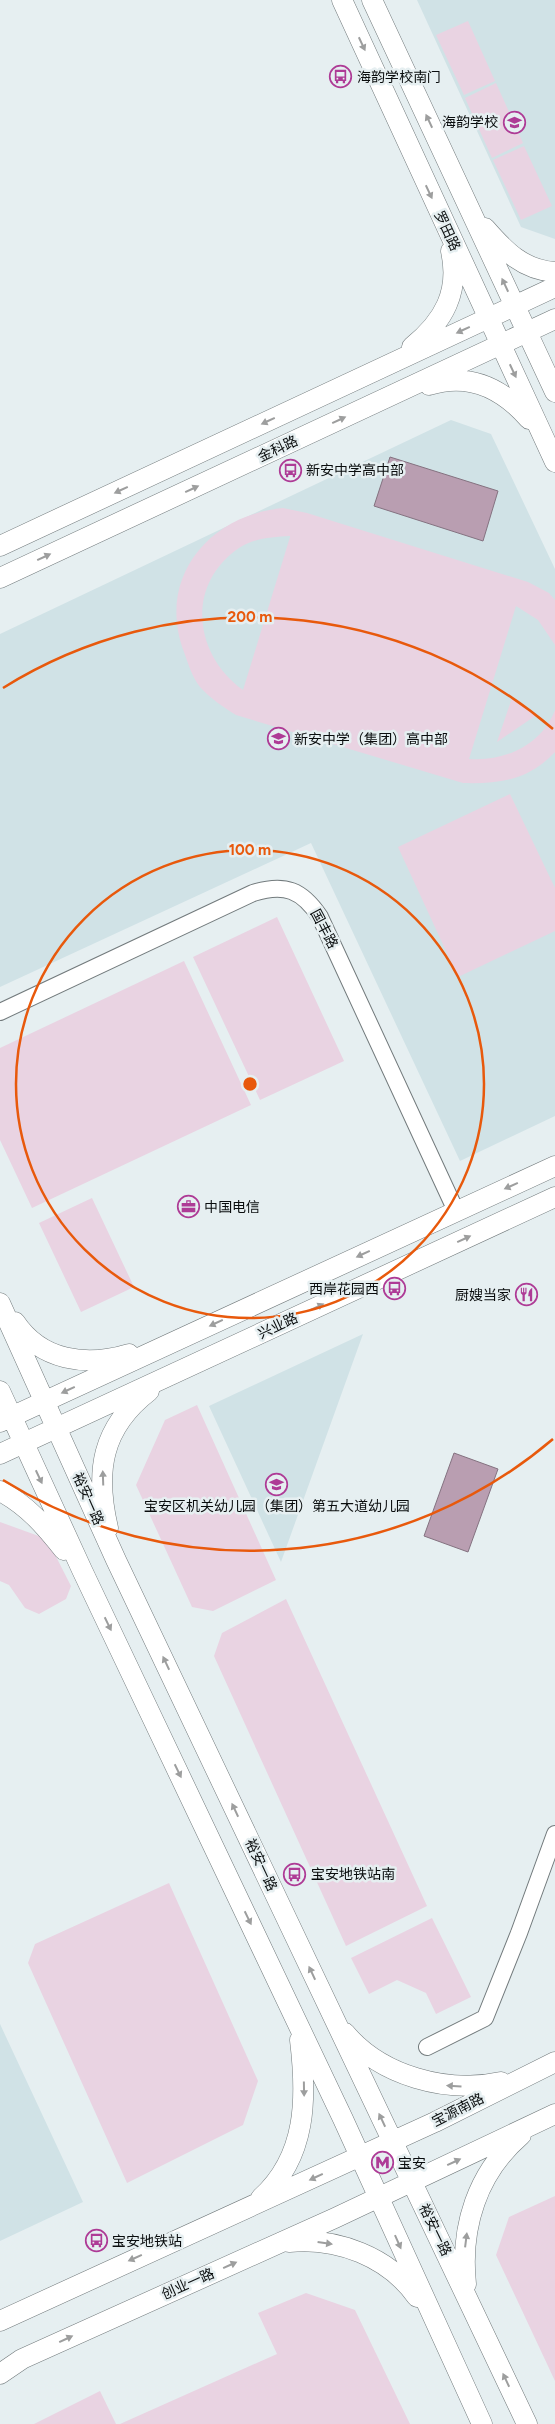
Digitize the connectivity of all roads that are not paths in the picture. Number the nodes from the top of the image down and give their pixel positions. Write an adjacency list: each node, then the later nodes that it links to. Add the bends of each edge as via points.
1 (342, 0): 4 (main road, 罗田路, one-way to 4)
2 (372, 0): 3 (main road, one-way to 2)
3 (470, 210): 5 (main road, via 509,254 530,267); 7 (main road, one-way to 3)
4 (444, 225): 8 (main road, 罗田路); 12 (main road, via 454,269 449,304 430,332)
5 (555, 272)
6 (555, 288): 7 (main road)
7 (515, 306): 8 (main road); 10 (main road)
8 (488, 319): 11 (main road, 罗田路); 12 (main road, one-way to 12)
9 (555, 319): 10 (main road, 金科路)
10 (527, 332): 11 (main road, 金科路); 13 (main road)
11 (500, 345): 14 (main road, 金科路); 15 (main road, 罗田路, one-way to 15)
12 (386, 367): 17 (main road, one-way to 17)
13 (555, 392)
14 (391, 396): 15 (main road, via 449,380 478,383 491,387 511,401); 18 (main road, 金科路, one-way to 14)
15 (542, 435): 16 (main road, 罗田路)
16 (555, 462)
17 (0, 546)
18 (0, 578)
19 (0, 1012): 22 (street, 国丰路, via 253,893 273,888 300,894 320,917)
20 (555, 1166): 22 (main road, 兴业路, one-way to 22)
21 (555, 1197): 26 (main road, 兴业路, one-way to 21)
22 (456, 1211): 25 (main road, 兴业路, one-way to 25)
23 (0, 1298): 25 (main road, via 19,1328 33,1342 61,1358 99,1360)
24 (0, 1303): 28 (main road, 裕安一路)
25 (179, 1340): 28 (main road, 兴业路, one-way to 28)
26 (193, 1364): 30 (main road, 兴业路); 34 (main road, one-way to 26, via 103,1482 102,1462 106,1445 119,1421 141,1397)
27 (0, 1391): 29 (main road)
28 (45, 1401): 29 (main road, 兴业路); 30 (main road, 裕安一路)
29 (6, 1419): 31 (main road)
30 (56, 1427): 31 (main road, 兴业路); 34 (main road, 裕安一路)
31 (23, 1443): 32 (main road, 兴业路); 35 (main road, one-way to 35)
32 (0, 1454)
33 (0, 1491): 35 (main road, via 21,1503 41,1521)
34 (116, 1560): 37 (main road, 裕安一路, one-way to 34)
35 (82, 1570): 38 (main road, one-way to 38)
36 (555, 1834): 39 (street, via 485,2018)
37 (334, 2018): 41 (main road, one-way to 37, via 466,2086 424,2081 380,2062 353,2041); 43 (main road, 裕安一路, one-way to 37)
38 (298, 2023): 44 (main road); 47 (main road, one-way to 47, via 304,2091 302,2127 284,2170)
39 (427, 2047)
40 (555, 2062): 41 (main road, 宝源南路)
41 (520, 2078): 43 (main road, 宝源南路)
42 (548, 2118): 45 (main road, one-way to 42); 49 (main road, one-way to 42, via 464,2262 468,2226 476,2198 498,2159 512,2143)
43 (392, 2142): 44 (main road, 宝源南路); 45 (main road, 裕安一路)
44 (360, 2157): 46 (main road); 47 (main road, one-way to 47)
45 (412, 2182): 46 (main road); 49 (main road, 裕安一路)
46 (378, 2197): 48 (main road, 创业一路); 52 (main road, one-way to 52)
47 (253, 2206): 50 (main road, one-way to 50)
48 (277, 2244): 52 (main road, one-way to 52, via 317,2242 337,2245 372,2258 400,2278); 54 (main road, 创业一路, one-way to 48)
49 (472, 2305): 58 (main road, 裕安一路, one-way to 49)
50 (26, 2307): 51 (main road); 53 (main road)
51 (0, 2314)
52 (432, 2318): 57 (main road)
53 (0, 2321)
54 (22, 2359): 55 (main road); 56 (main road, 创业一路)
55 (0, 2366)
56 (0, 2374)
57 (482, 2424)
58 (527, 2424)

